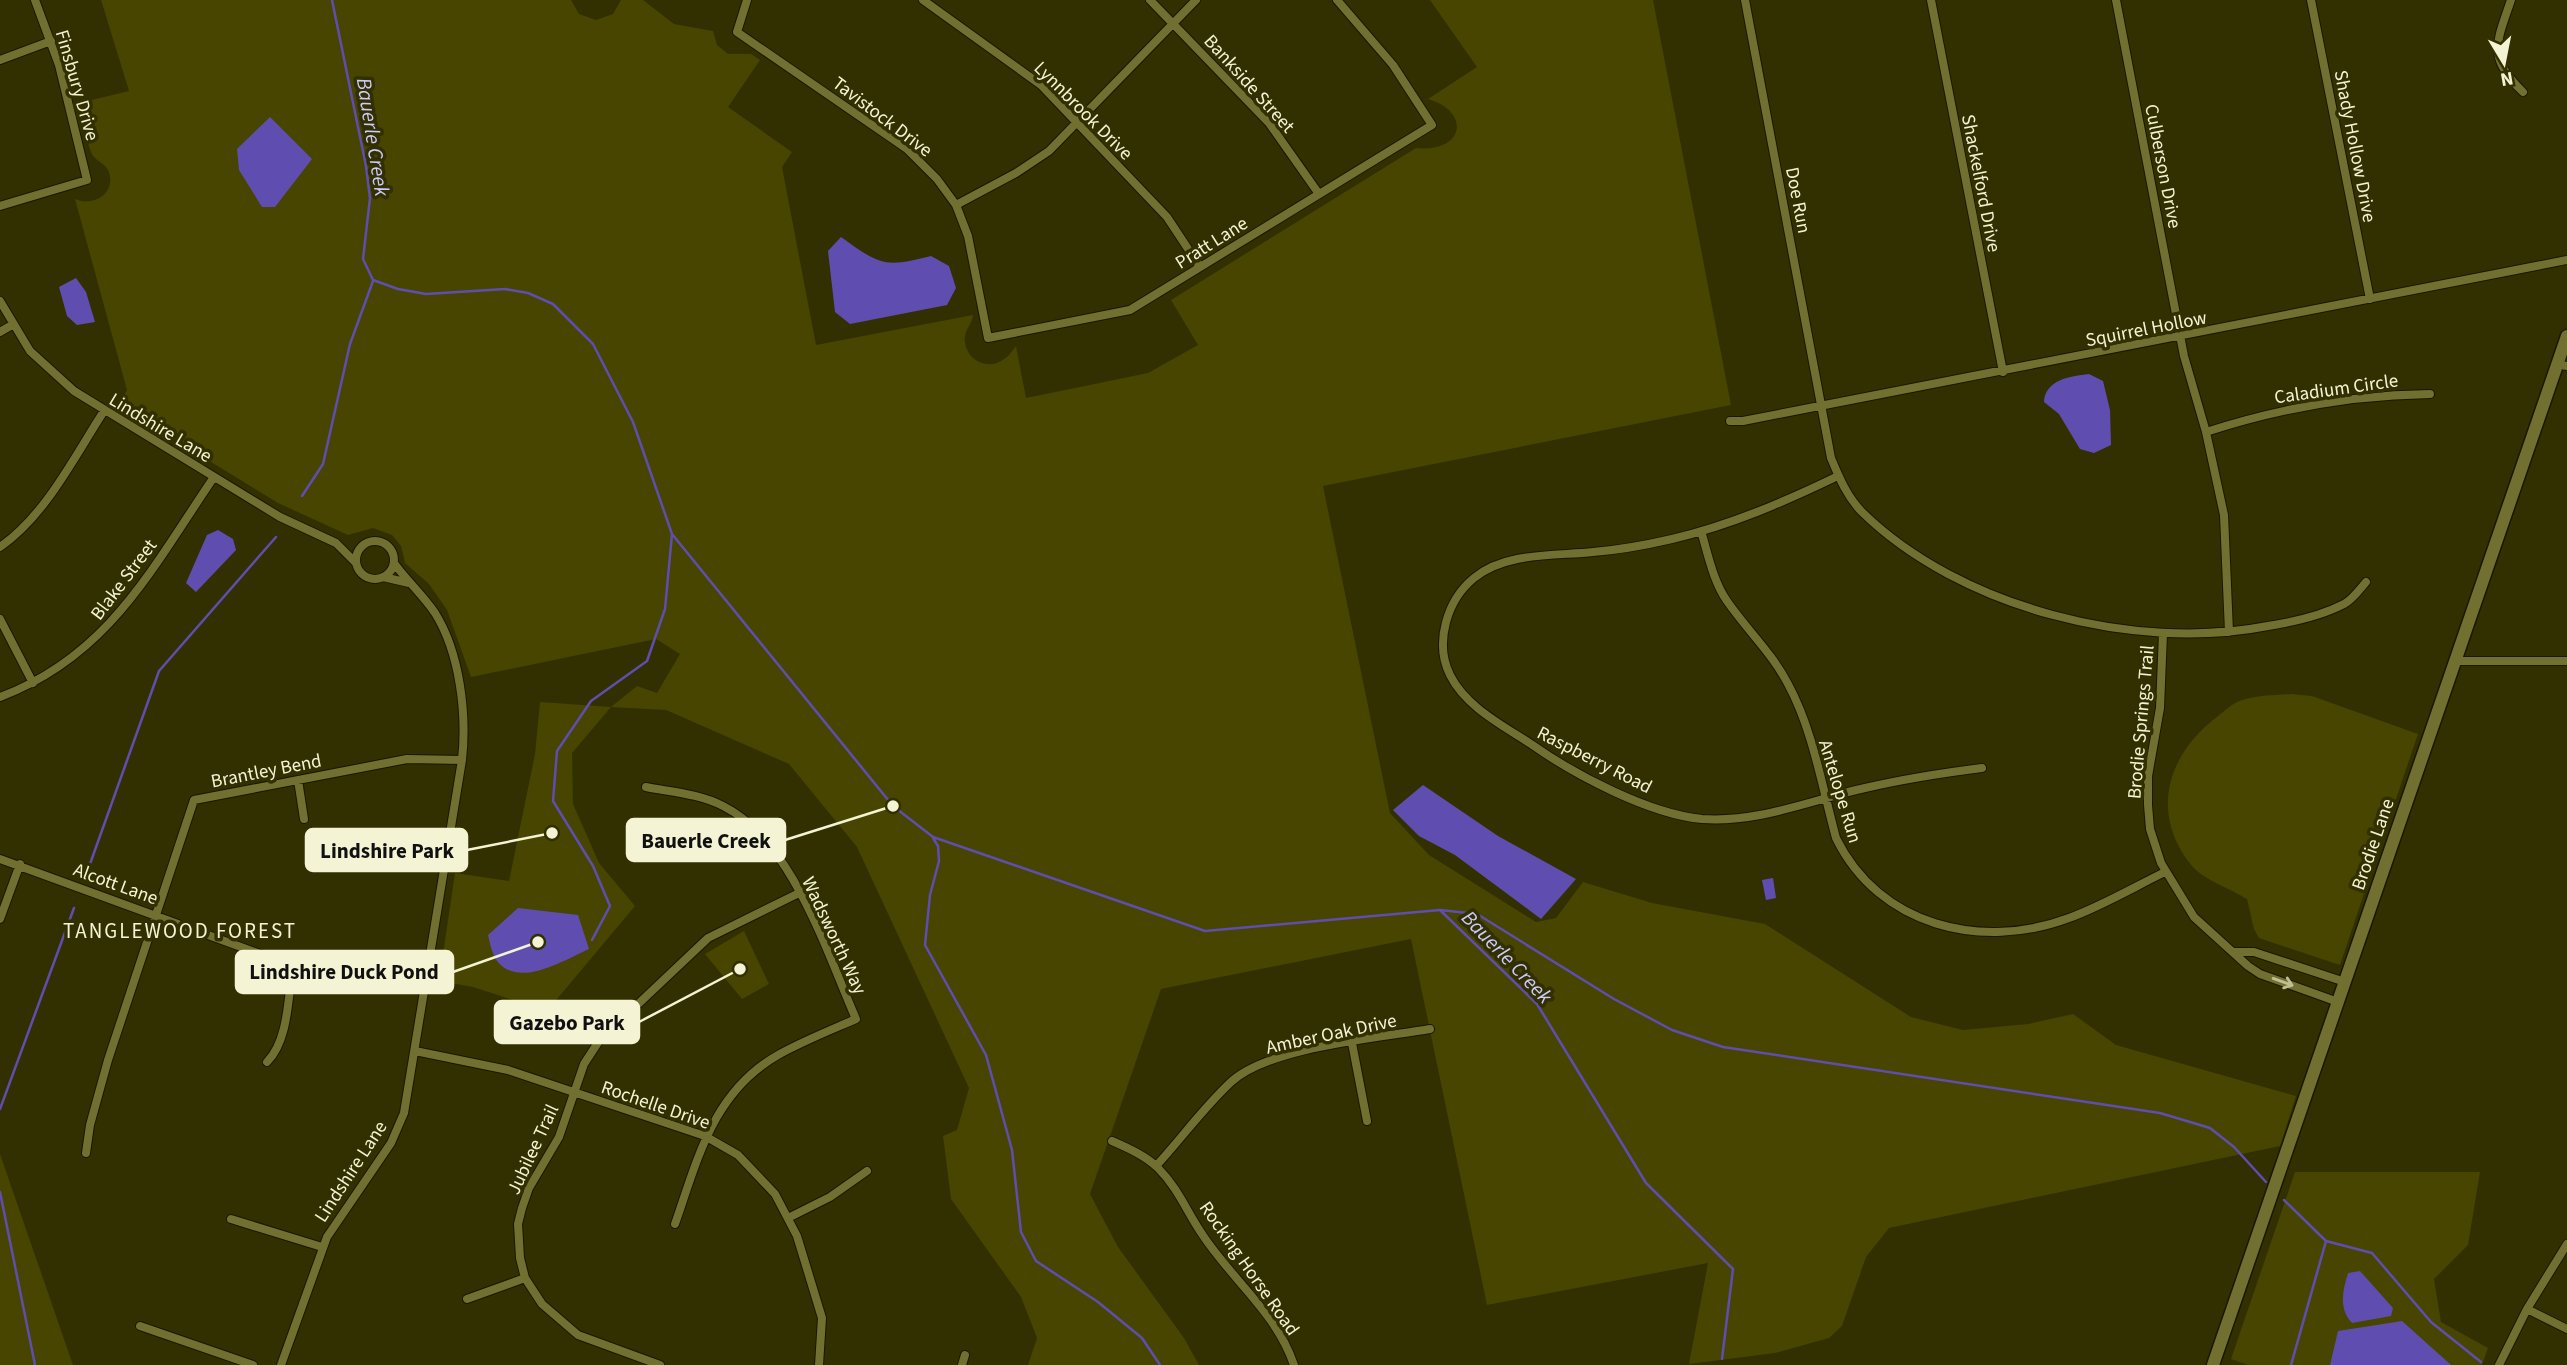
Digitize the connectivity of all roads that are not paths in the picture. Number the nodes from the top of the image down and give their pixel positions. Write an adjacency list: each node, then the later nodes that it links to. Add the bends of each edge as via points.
1 (34, 0): 13 (street, Finsbury Drive)
2 (747, 0): 18 (street, Tavistock Drive, via 737,32 907,149)
3 (923, 0): 16 (street, Lynnbrook Drive, via 1029,75)
4 (1150, 0): 12 (street, Bankside Street)
5 (1196, 0): 12 (street)
6 (1337, 0): 17 (street, Pratt Lane, via 1392,65 1432,125)
7 (1745, 0): 32 (street, Doe Run)
8 (1931, 0): 30 (street, Shackelford Drive)
9 (2116, 0): 27 (street, Culberson Drive)
10 (2311, 0): 22 (street, Shady Hollow Drive)
11 (2511, 0): 15 (street, via 2498,38 2497,58)
12 (1173, 24): 16 (street); 17 (street, Bankside Street, via 1263,117)
13 (51, 41): 14 (street); 19 (street, Finsbury Drive, via 87,180)
14 (0, 60)
15 (2523, 92)
16 (1077, 122): 18 (street, via 1030,164); 21 (street, Lynnbrook Drive, via 1167,218)
17 (1319, 194): 21 (street, Pratt Lane)
18 (956, 205): 28 (street, Tavistock Drive, via 972,250)
19 (0, 206)
20 (2567, 260): 22 (street, Squirrel Hollow)
21 (1200, 267): 28 (street, Pratt Lane, via 1121,314)
22 (2370, 299): 27 (street, Squirrel Hollow)
23 (0, 301): 24 (street, Lindshire Lane)
24 (12, 325): 25 (street); 33 (street, Lindshire Lane, via 51,373)
25 (0, 332)
26 (2567, 336): 29 (main road, Brodie Lane)
27 (2180, 337): 30 (street, Squirrel Hollow); 35 (street, Culberson Drive)
28 (988, 338)
29 (2562, 365): 50 (main road, Brodie Lane)
30 (2003, 372): 32 (street, Squirrel Hollow)
31 (2430, 394): 35 (street, Caladium Circle, via 2346,398 2293,407)
32 (1823, 406): 34 (street, Squirrel Hollow); 36 (street, Doe Run)
33 (104, 411): 37 (street, Lindshire Lane); 41 (street, via 39,509)
34 (1730, 421)
35 (2206, 432): 48 (street, Culberson Drive, via 2224,515)
36 (1838, 476): 38 (street, Raspberry Road, via 1784,502); 49 (street, Doe Run, via 1862,512 1895,539 1987,592 2073,621)
37 (214, 477): 39 (street, Lindshire Lane, via 280,517); 52 (street, Blake Street, via 109,626 69,662)
38 (1701, 531): 58 (street, Antelope Run, via 1726,600 1763,643 1789,686); 58 (street, Raspberry Road, via 1640,546 1493,566 1462,589 1448,612 1443,648 1448,671 1457,688 1480,709 1547,756 1673,814 1731,819 1766,815)
39 (336, 543): 40 (street, Lindshire Lane); 42 (street, Lindshire Lane)
40 (363, 545): 42 (street); 43 (street, Lindshire Lane, via 374,541 387,545)
41 (0, 547)
42 (355, 562): 44 (street, Lindshire Lane, via 365,577)
43 (394, 562): 44 (street); 46 (street, Lindshire Lane)
44 (383, 577): 46 (street, Lindshire Lane)
45 (2366, 582): 48 (street, Doe Run, via 2346,604)
46 (412, 584): 54 (street, Lindshire Lane, via 435,614 450,648 463,716)
47 (0, 619): 52 (street)
48 (2230, 632): 49 (street, Doe Run)
49 (2163, 633): 62 (street, Brodie Springs Trail, via 2160,708 2148,776 2148,805 2150,829)
50 (2455, 661): 51 (street); 68 (main road, Brodie Lane)
51 (2567, 661)
52 (33, 683): 53 (street, Blake Street)
53 (0, 697)
54 (462, 760): 56 (street, Brantley Bend, via 407,759); 69 (street, Lindshire Lane)
55 (1982, 768): 58 (street, Raspberry Road, via 1909,778)
56 (298, 780): 59 (street); 64 (street, Brantley Bend, via 194,800)
57 (646, 787): 63 (street, Wadsworth Way, via 702,797 744,818 783,860)
58 (1825, 798): 62 (street, Antelope Run, via 1853,870 1905,913 1938,924 1982,932 2028,930 2069,918)
59 (304, 820)
60 (0, 859): 61 (street, Alcott Lane)
61 (20, 864): 64 (street, Alcott Lane); 65 (street)
62 (2165, 872): 66 (street, Brodie Springs Trail, via 2194,917)
63 (799, 893): 75 (street, Jubilee Trail, via 721,929 690,952 592,1050); 77 (street, Wadsworth Way, via 856,1018 758,1068 731,1093)
64 (158, 915): 67 (street, Alcott Lane); 79 (street, Brantley Bend, via 108,1060)
65 (0, 919)
66 (2235, 952): 68 (street, via 2254,952); 70 (street, Brodie Springs Trail, one-way to 70, via 2260,974)
67 (293, 966): 69 (street, Alcott Lane); 74 (street, via 278,1047)
68 (2345, 982): 70 (main road, Brodie Lane)
69 (424, 983): 73 (street, Lindshire Lane)
70 (2338, 1002): 99 (main road, Brodie Lane)
71 (1430, 1029): 72 (street, Amber Oak Drive)
72 (1352, 1043): 76 (street); 80 (street, Amber Oak Drive, via 1280,1057 1245,1072)
73 (415, 1051): 75 (street, Rochelle Drive, via 488,1065); 86 (street, Lindshire Lane, via 399,1127)
74 (267, 1062)
75 (575, 1092): 77 (street, Rochelle Drive); 87 (street, Jubilee Trail, via 559,1137 522,1208 519,1242)
76 (1367, 1121)
77 (705, 1136): 82 (street, Rochelle Drive, via 752,1167); 84 (street)
78 (1112, 1141): 80 (street, Rocking Horse Road)
79 (86, 1153)
80 (1156, 1166): 98 (street, Rocking Horse Road, via 1216,1253 1263,1306)
81 (867, 1171): 82 (street)
82 (790, 1217): 96 (street, Rochelle Drive, via 819,1300 823,1333)
83 (231, 1219): 86 (street)
84 (675, 1224)
85 (2567, 1244): 89 (street)
86 (322, 1247): 94 (street, Lindshire Lane)
87 (525, 1278): 88 (street); 95 (street, Jubilee Trail, via 548,1311 578,1335)
88 (467, 1299)
89 (2527, 1309): 91 (street); 100 (street)
90 (140, 1326): 93 (street)
91 (2567, 1329)
92 (965, 1355): 97 (street)
93 (253, 1365)
94 (281, 1365)
95 (660, 1365)
96 (819, 1365)
97 (962, 1365)
98 (1294, 1365)
99 (2213, 1365)
100 (2499, 1365)

